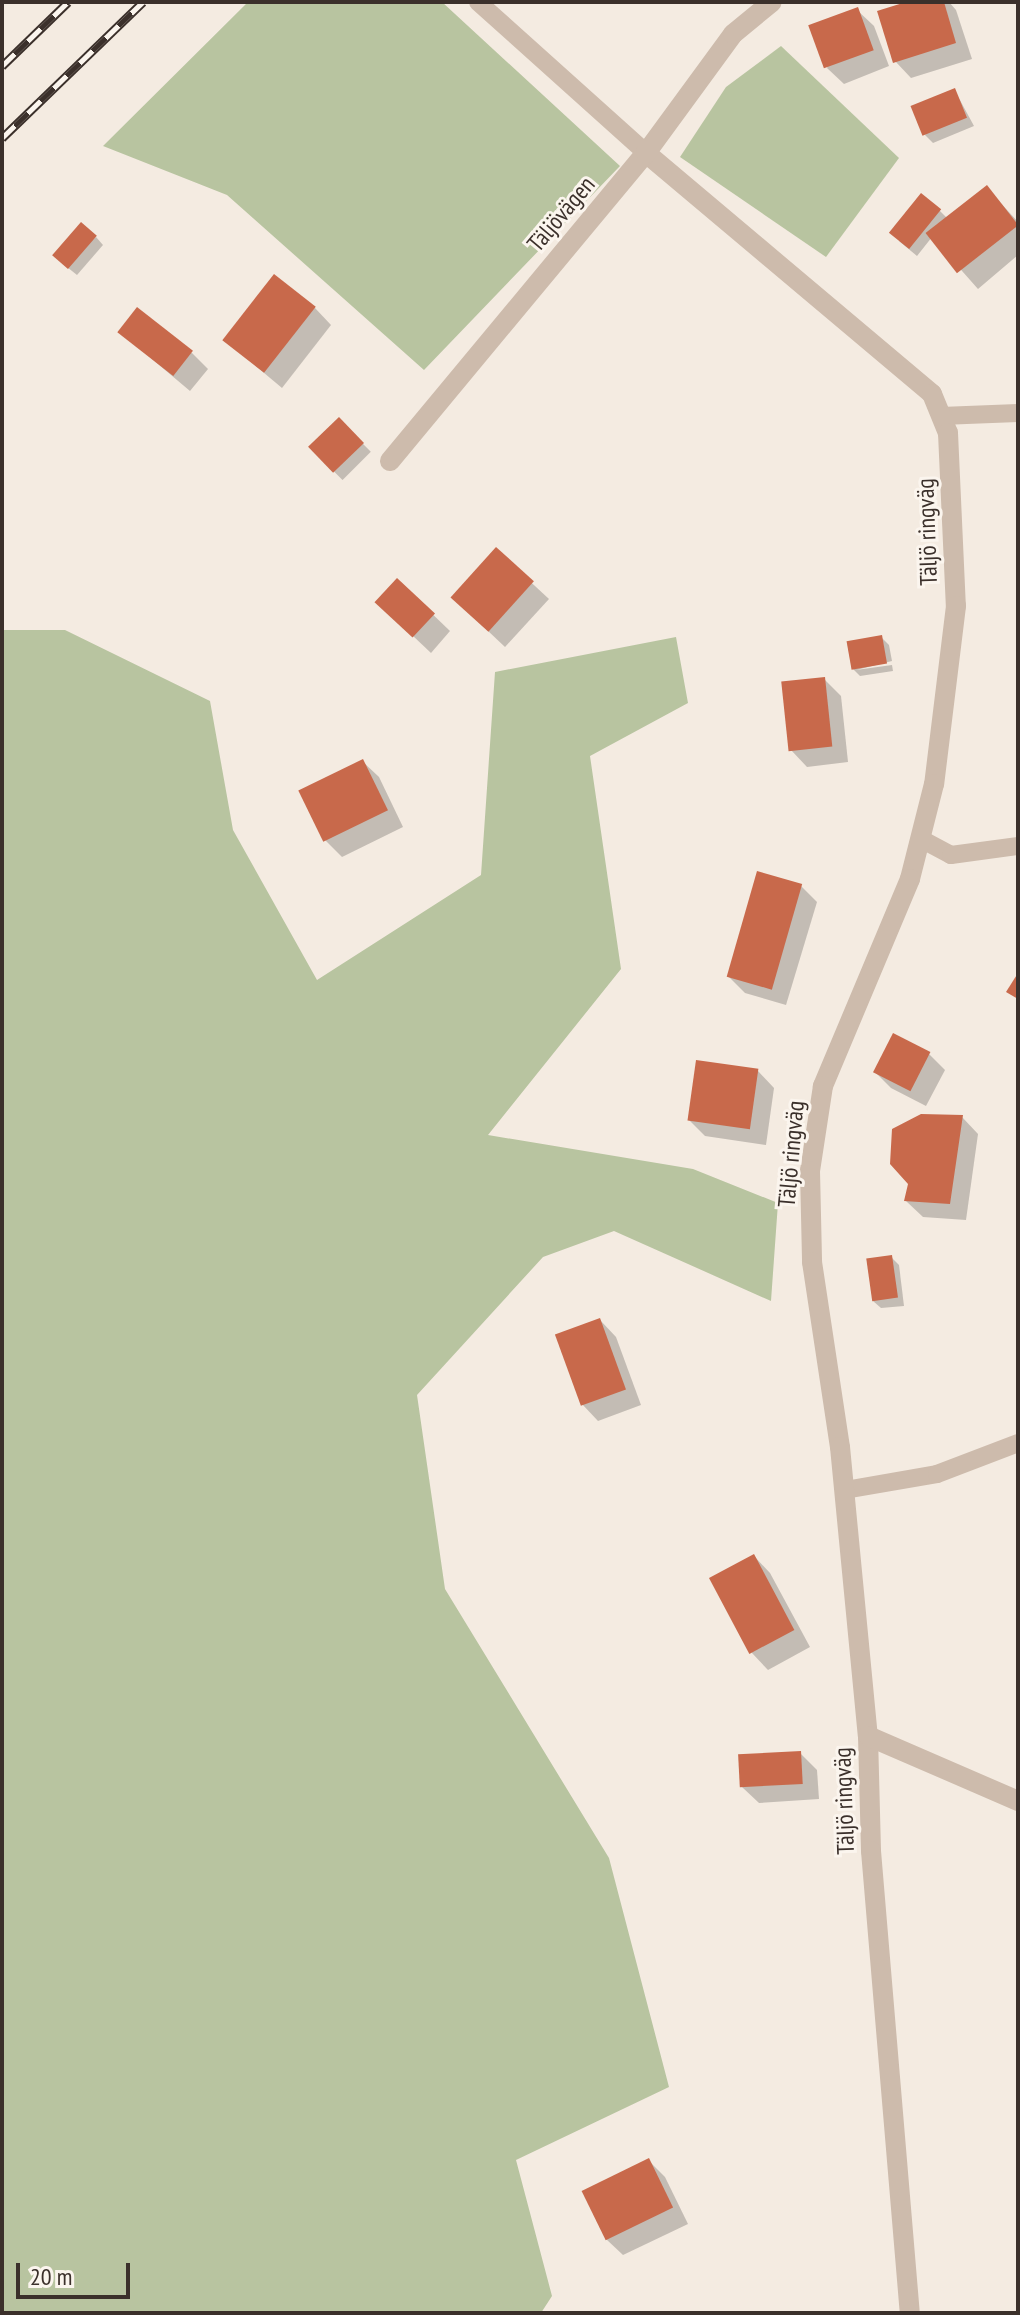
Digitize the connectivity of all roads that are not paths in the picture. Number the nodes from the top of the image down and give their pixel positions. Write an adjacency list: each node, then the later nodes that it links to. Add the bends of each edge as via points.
1 (478, 2): 3 (lane)
2 (772, 2): 3 (street, Täljövägen, via 733,34)
3 (646, 153): 5 (street, Täljö ringväg, via 932,394); 6 (street, Täljövägen)
4 (1018, 413): 5 (lane)
5 (941, 416): 7 (street, Täljö ringväg, via 948,433 953,489 956,606 934,784)
6 (390, 461)
7 (921, 839): 8 (lane, via 951,855); 10 (street, Täljö ringväg, via 910,879 823,1086 810,1171 812,1262)
8 (1018, 846)
9 (1018, 1443): 10 (lane, via 937,1474)
10 (845, 1490): 11 (street, Täljö ringväg)
11 (868, 1736): 12 (street); 13 (street, Täljö ringväg, via 871,1851)
12 (1018, 1801)
13 (910, 2313)

